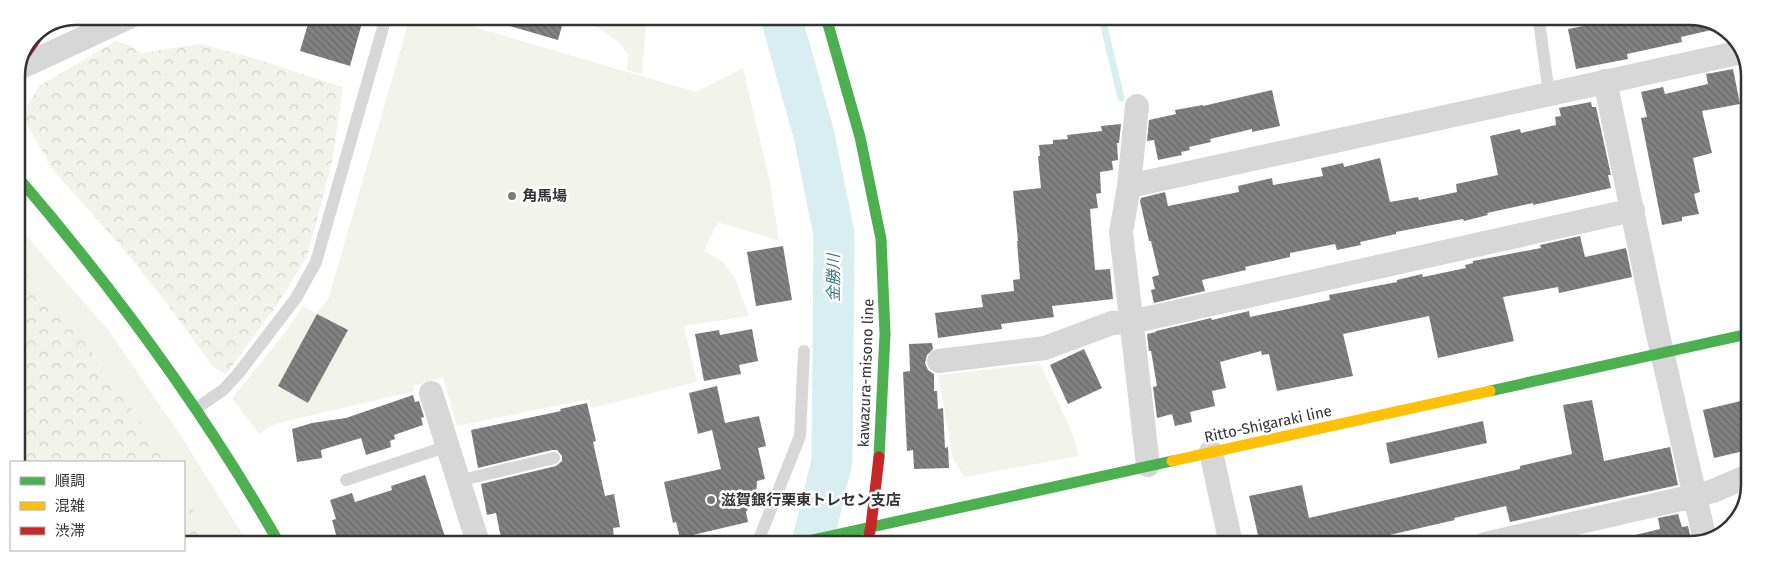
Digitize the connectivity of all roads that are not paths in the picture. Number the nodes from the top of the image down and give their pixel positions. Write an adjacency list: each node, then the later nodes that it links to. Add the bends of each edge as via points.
1 (112, 25): 6 (street)
2 (384, 25): 19 (lane, via 316,262 296,298 238,374 223,390)
3 (828, 25): 28 (main road, kawazura-misono line, via 860,136 881,239 885,334 879,452)
4 (1540, 25): 8 (lane)
5 (1735, 53): 7 (street)
6 (26, 65)
7 (1605, 81): 8 (street); 12 (street)
8 (1549, 94): 11 (street)
9 (1136, 106): 11 (street)
10 (25, 185): 19 (main road, via 146,337)
11 (1129, 186): 13 (street, via 1121,232)
12 (1633, 210): 13 (street); 16 (street)
13 (1131, 322): 17 (street, via 1112,323 1044,348); 23 (street)
14 (1741, 335): 16 (main road, Ritto-Shigaraki line)
15 (804, 351): 32 (lane, via 800,436)
16 (1663, 352): 21 (main road, Ritto-Shigaraki line); 27 (street)
17 (939, 361)
18 (431, 393): 20 (street)
19 (197, 408): 30 (main road)
20 (448, 446): 25 (lane); 26 (street)
21 (1211, 452): 23 (main road, Ritto-Shigaraki line); 35 (street)
22 (554, 458): 26 (lane)
23 (1148, 465): 28 (main road, Ritto-Shigaraki line)
24 (1741, 479): 27 (street)
25 (346, 480)
26 (458, 481): 31 (street)
27 (1694, 496): 29 (street); 36 (street)
28 (871, 526): 33 (main road, Ritto-Shigaraki line); 34 (main road, kawazura-misono line)
29 (1703, 534)
30 (275, 536)
31 (476, 536)
32 (760, 536)
33 (832, 536)
34 (869, 536)
35 (1229, 536)
36 (1520, 536)

